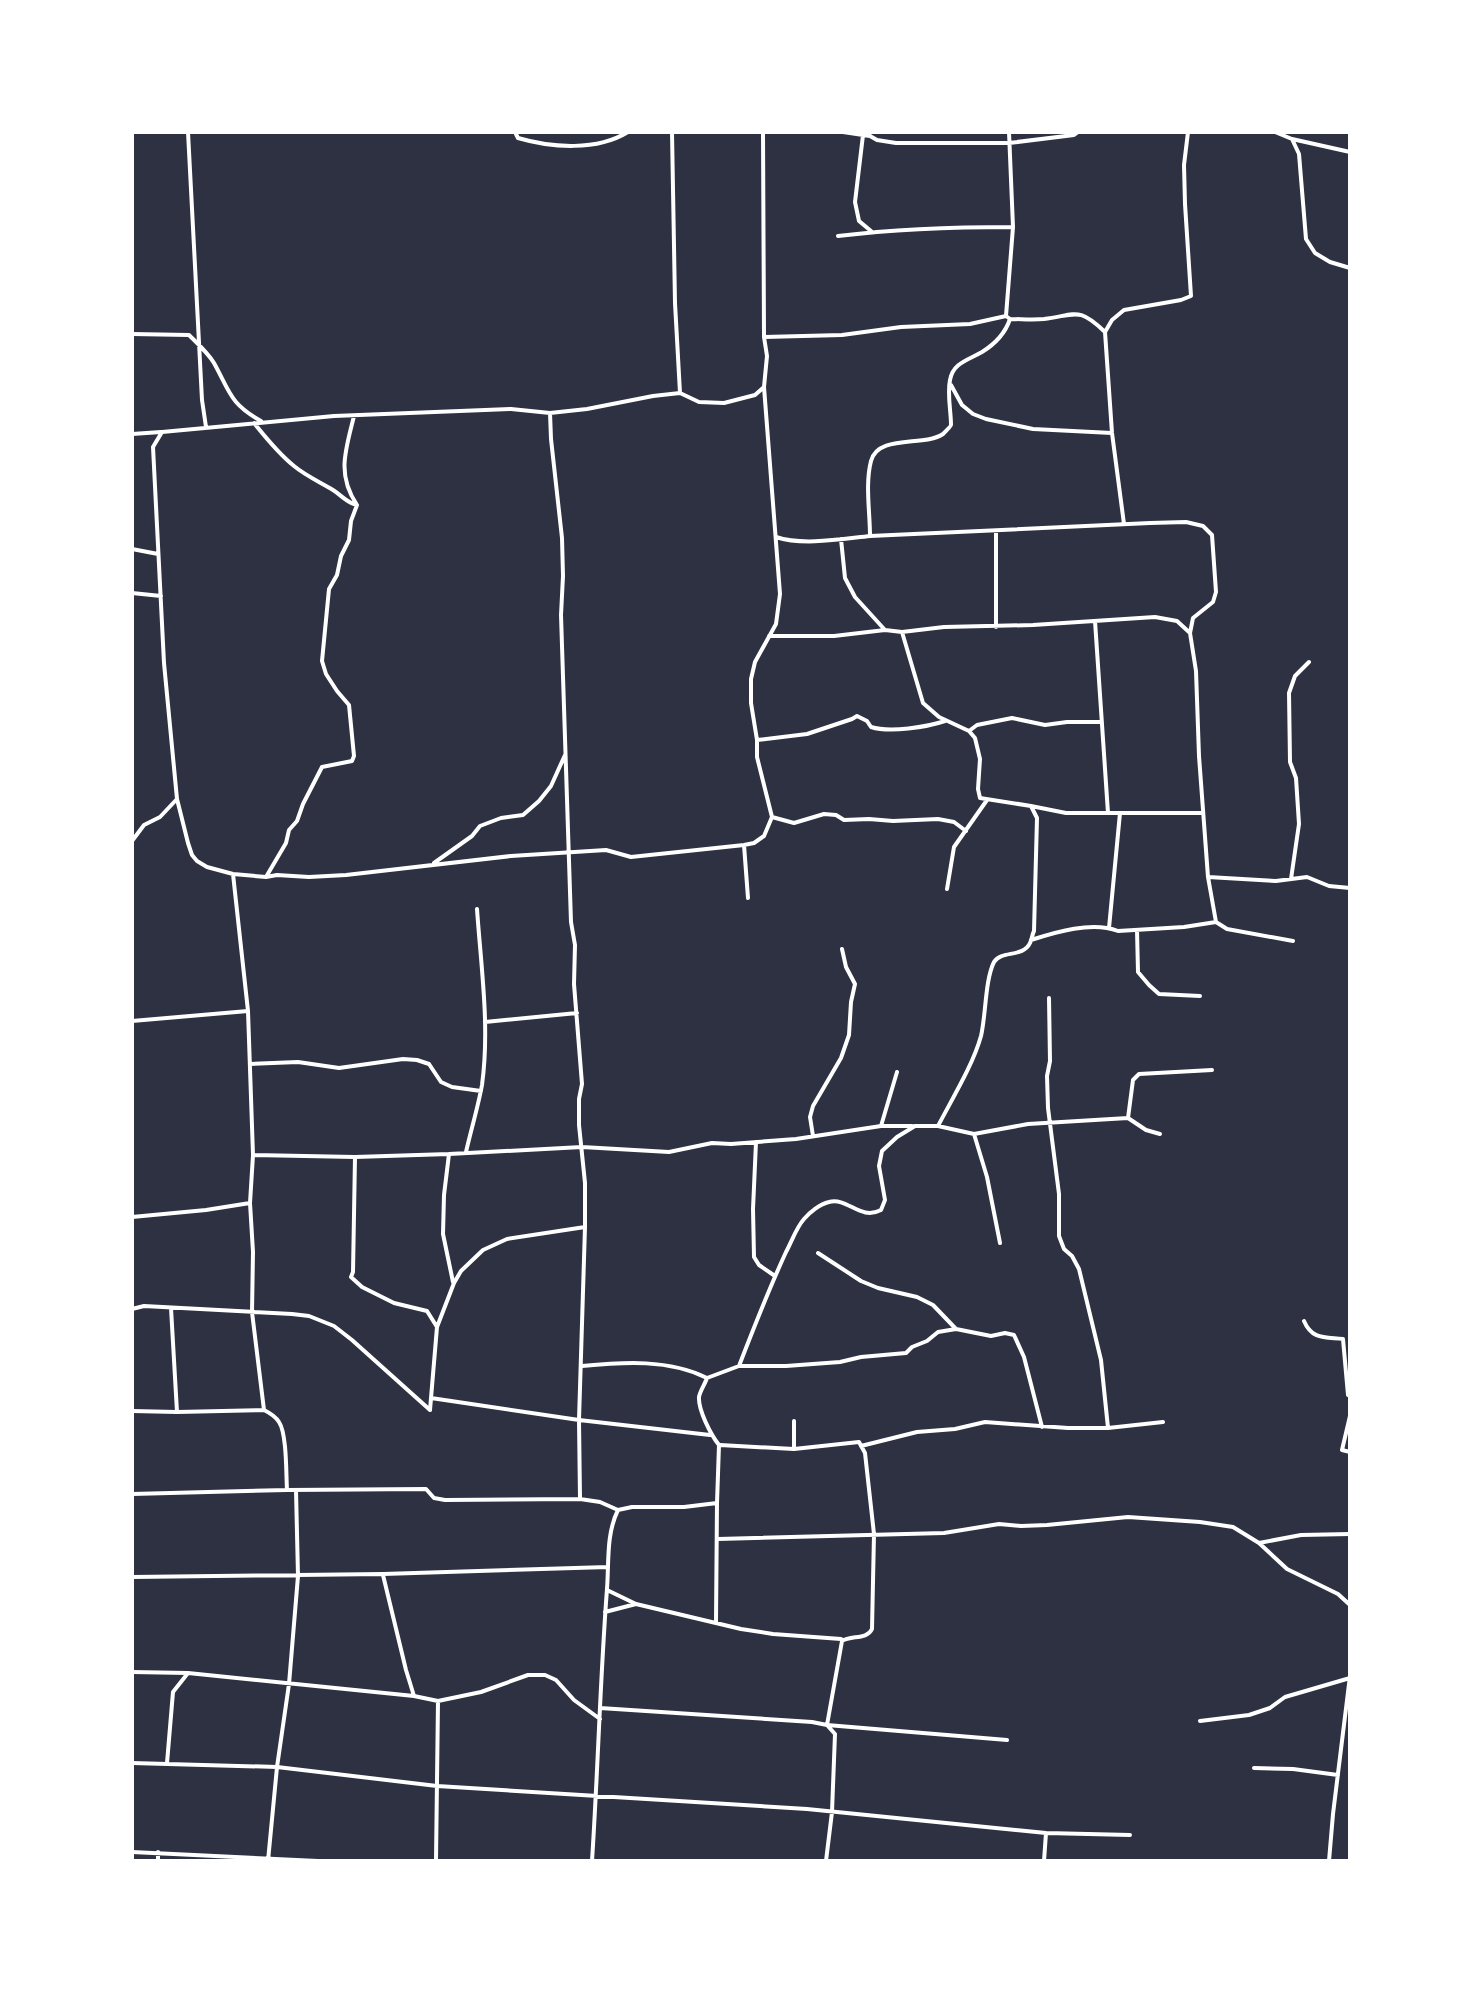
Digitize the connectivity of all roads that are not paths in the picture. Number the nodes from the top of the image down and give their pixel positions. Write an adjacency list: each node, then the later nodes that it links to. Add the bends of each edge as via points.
1 (188, 132): 23 (street)
2 (515, 132): 3 (street, via 518,138 539,144 572,145 597,144)
3 (628, 132)
4 (672, 132): 26 (street)
5 (763, 132): 22 (street)
6 (843, 132): 11 (street)
7 (1009, 132): 13 (street)
8 (1078, 132): 13 (street)
9 (1188, 132): 20 (street, via 1184,165 1191,296 1124,310)
10 (1275, 132): 12 (street)
11 (867, 134): 13 (street, via 896,143); 16 (street, via 855,202 859,221)
12 (1292, 139): 14 (street); 18 (street, via 1299,154 1306,239 1315,253)
13 (1009, 143): 15 (street)
14 (1350, 152)
15 (1013, 227): 16 (street); 19 (street)
16 (872, 232): 17 (street)
17 (838, 236)
18 (1350, 268)
19 (1008, 318): 20 (street, via 1075,313); 22 (street, via 842,335); 24 (street, via 1000,338 958,364)
20 (1105, 332): 33 (street)
21 (132, 334): 23 (street, via 189,335)
22 (764, 337): 25 (street)
23 (200, 346): 29 (street, via 240,408); 31 (street)
24 (949, 382): 33 (street, via 962,405 986,419 1033,429); 38 (street, via 951,425 943,434 888,444 871,457)
25 (764, 387): 26 (street, via 755,395 724,403 699,402); 39 (street)
26 (680, 393): 27 (street)
27 (550, 413): 28 (street, via 511,409); 56 (street, via 562,538)
28 (354, 416): 29 (street); 35 (street, via 343,473)
29 (263, 422): 30 (street)
30 (254, 423): 31 (street); 35 (street, via 293,466)
31 (206, 427): 32 (street)
32 (162, 432): 34 (street); 42 (street, via 153,447)
33 (1112, 433): 36 (street)
34 (132, 434)
35 (357, 505): 70 (street, via 329,589 322,661 349,705 354,756 352,761 322,767)
36 (1124, 524): 37 (street); 49 (street, via 1186,522 1203,526 1212,535 1216,592 1213,602 1193,618)
37 (996, 531): 38 (street); 46 (street)
38 (870, 536): 40 (street)
39 (776, 537): 40 (street, via 790,542); 50 (street, via 780,594)
40 (841, 539): 47 (street, via 845,578)
41 (132, 549): 42 (street)
42 (158, 554): 44 (street)
43 (132, 593): 44 (street)
44 (161, 596): 57 (street)
45 (1095, 621): 46 (street); 49 (street, via 1155,617 1177,621); 53 (street)
46 (996, 627): 48 (street)
47 (885, 630): 48 (street); 50 (street)
48 (902, 632): 52 (street, via 923,703)
49 (1190, 633): 62 (street)
50 (769, 636): 55 (street, via 751,679)
51 (1309, 662): 72 (street, via 1295,676 1289,693 1290,762 1299,824)
52 (947, 720): 54 (street); 55 (street, via 883,729 857,716 807,734)
53 (1102, 722): 54 (street, via 1045,725 1012,718); 60 (street)
54 (969, 731): 58 (street, via 980,759 980,798)
55 (757, 740): 63 (street)
56 (565, 753): 67 (street); 68 (street, via 551,786 523,815 480,826)
57 (177, 799): 65 (street); 69 (street, via 192,855 207,867)
58 (987, 800): 59 (street); 64 (street)
59 (1031, 806): 60 (street); 80 (street, via 1037,818)
60 (1108, 813): 61 (street)
61 (1120, 813): 62 (street); 78 (street)
62 (1203, 813): 71 (street)
63 (772, 817): 64 (street, via 794,823 824,814 844,820 938,819); 66 (street, via 764,836)
64 (966, 831): 74 (street, via 954,847)
65 (132, 841)
66 (744, 845): 67 (street, via 631,857 606,850); 75 (street)
67 (570, 852): 68 (street); 86 (street)
68 (432, 865): 70 (street)
69 (233, 874): 70 (street); 85 (street)
70 (266, 877)
71 (1208, 877): 72 (street); 77 (street)
72 (1291, 879): 73 (street, via 1307,877)
73 (1350, 888)
74 (947, 889)
75 (748, 898)
76 (477, 909): 88 (street)
77 (1216, 922): 79 (street); 81 (street, via 1227,929)
78 (1109, 928): 79 (street); 80 (street)
79 (1137, 930): 83 (street, via 1138,972 1149,985 1159,994)
80 (1031, 940): 97 (street, via 1025,950 995,960 981,1037)
81 (1293, 941)
82 (842, 949): 100 (street, via 855,984 849,1035 813,1106)
83 (1200, 996)
84 (1049, 998): 94 (street)
85 (248, 1011): 87 (street); 89 (street)
86 (577, 1013): 88 (street); 102 (street)
87 (132, 1021)
88 (485, 1022): 92 (street)
89 (250, 1064): 92 (street, via 298,1062 339,1068 417,1060 429,1064 441,1082); 105 (street)
90 (1212, 1070): 93 (street, via 1139,1074 1133,1080)
91 (897, 1072): 95 (street)
92 (481, 1091): 103 (street)
93 (1128, 1118): 94 (street); 99 (street)
94 (1050, 1122): 98 (street); 133 (street, via 1059,1236 1079,1269 1101,1360)
95 (881, 1126): 96 (street); 100 (street)
96 (915, 1126): 97 (street); 112 (street, via 879,1158 885,1200 881,1210 859,1212 827,1202 801,1222)
97 (938, 1126): 98 (street)
98 (974, 1134): 110 (street)
99 (1160, 1134)
100 (813, 1136): 101 (street)
101 (756, 1142): 102 (street, via 712,1143 669,1152); 112 (street, via 754,1257)
102 (582, 1147): 103 (street); 109 (street)
103 (466, 1152): 104 (street)
104 (449, 1154): 106 (street); 113 (street, via 443,1234)
105 (253, 1155): 106 (street); 107 (street)
106 (355, 1157): 118 (street, via 351,1277 394,1303 427,1311)
107 (250, 1203): 108 (street); 116 (street)
108 (132, 1217)
109 (585, 1227): 113 (street, via 507,1239 483,1250); 120 (street)
110 (1000, 1243)
111 (818, 1253): 119 (street, via 861,1281 933,1305)
112 (775, 1276): 121 (street)
113 (454, 1283): 118 (street)
114 (171, 1308): 115 (street); 116 (street); 127 (street)
115 (132, 1309)
116 (252, 1312): 124 (street, via 300,1315 334,1326 430,1410); 125 (street)
117 (1304, 1321): 123 (street, via 1313,1335 1343,1339)
118 (437, 1327): 124 (street)
119 (956, 1329): 121 (street, via 938,1332 906,1353); 132 (street, via 1014,1335)
120 (582, 1366): 122 (street, via 635,1362 682,1368); 129 (street)
121 (739, 1366): 122 (street)
122 (707, 1378): 134 (street, via 699,1401)
123 (1350, 1396)
124 (431, 1398): 129 (street)
125 (264, 1410): 127 (street); 139 (street, via 283,1429)
126 (132, 1411): 127 (street)
127 (177, 1412)
128 (1350, 1416): 138 (street, via 1342,1450)
129 (579, 1420): 134 (street); 142 (street)
130 (794, 1421): 137 (street)
131 (1163, 1422): 133 (street)
132 (1042, 1427): 133 (street); 136 (street, via 985,1422)
133 (1108, 1428)
134 (711, 1435): 135 (street)
135 (719, 1445): 137 (street); 143 (street)
136 (861, 1446): 137 (street, via 853,1442); 145 (street)
137 (794, 1449)
138 (1350, 1452)
139 (287, 1490): 140 (street); 141 (street)
140 (296, 1490): 142 (street, via 426,1489 445,1500); 151 (street)
141 (132, 1494)
142 (580, 1499): 144 (street)
143 (717, 1503): 144 (street); 147 (street)
144 (618, 1510): 149 (street, via 610,1532)
145 (874, 1534): 147 (street); 148 (street, via 1128,1517 1233,1527); 158 (street, via 872,1629 866,1636)
146 (1350, 1534): 148 (street)
147 (718, 1539): 157 (street)
148 (1259, 1543): 155 (street, via 1287,1569)
149 (608, 1567): 150 (street); 153 (street)
150 (383, 1574): 151 (street); 163 (street)
151 (298, 1576): 152 (street); 162 (street)
152 (132, 1577)
153 (607, 1590): 154 (street); 156 (street)
154 (636, 1604): 156 (street); 157 (street)
155 (1350, 1605)
156 (605, 1612): 165 (street)
157 (716, 1622): 158 (street, via 773,1634)
158 (844, 1639): 168 (street)
159 (132, 1672): 160 (street)
160 (188, 1673): 162 (street); 171 (street, via 173,1692)
161 (1350, 1677): 167 (street, via 1285,1697 1249,1715); 174 (street)
162 (289, 1684): 163 (street); 172 (street)
163 (414, 1696): 164 (street)
164 (438, 1701): 166 (street, via 528,1675 545,1675); 175 (street)
165 (600, 1708): 166 (street); 168 (street)
166 (600, 1720): 176 (street)
167 (1200, 1721)
168 (827, 1725): 169 (street); 177 (street, via 835,1734)
169 (1007, 1740)
170 (132, 1763): 171 (street)
171 (167, 1763): 172 (street)
172 (277, 1767): 175 (street); 182 (street)
173 (1254, 1768): 174 (street)
174 (1338, 1775): 189 (street)
175 (437, 1786): 176 (street); 185 (street)
176 (597, 1795): 177 (street); 186 (street)
177 (832, 1812): 178 (street); 187 (street)
178 (1046, 1833): 179 (street); 188 (street)
179 (1130, 1835)
180 (132, 1852): 181 (street)
181 (158, 1852): 182 (street); 183 (street)
182 (268, 1860): 184 (street)
183 (158, 1861)
184 (318, 1861)
185 (436, 1861)
186 (592, 1861)
187 (826, 1861)
188 (1044, 1861)
189 (1329, 1861)

